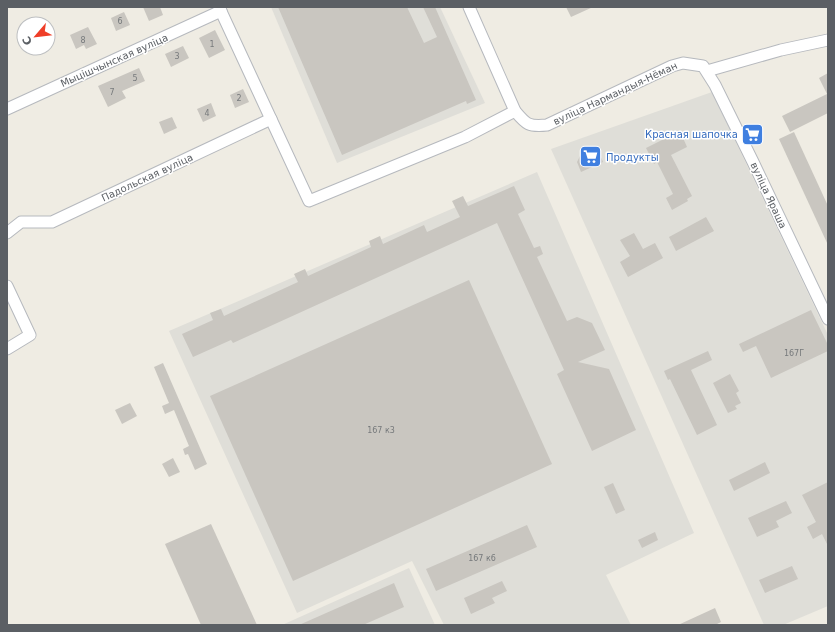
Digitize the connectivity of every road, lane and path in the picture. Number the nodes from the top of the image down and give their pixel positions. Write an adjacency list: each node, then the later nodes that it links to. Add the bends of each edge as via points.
1 (469, 7): 6 (street, вуліца Нармандыя-Нёман)
2 (220, 9): 5 (street, Мыцішчынская вуліца); 7 (street)
3 (828, 40): 4 (street)
4 (707, 71): 6 (street, вуліца Нармандыя-Нёман, via 703,66 683,62 546,125 526,123); 10 (street, вуліца Яраша)
5 (7, 109)
6 (515, 111): 7 (street, via 465,137 309,201)
7 (270, 119): 8 (street, Падольская вуліца, via 52,222 22,222)
8 (7, 232)
9 (7, 286): 11 (street, via 30,335)
10 (828, 319)
11 (7, 349)

